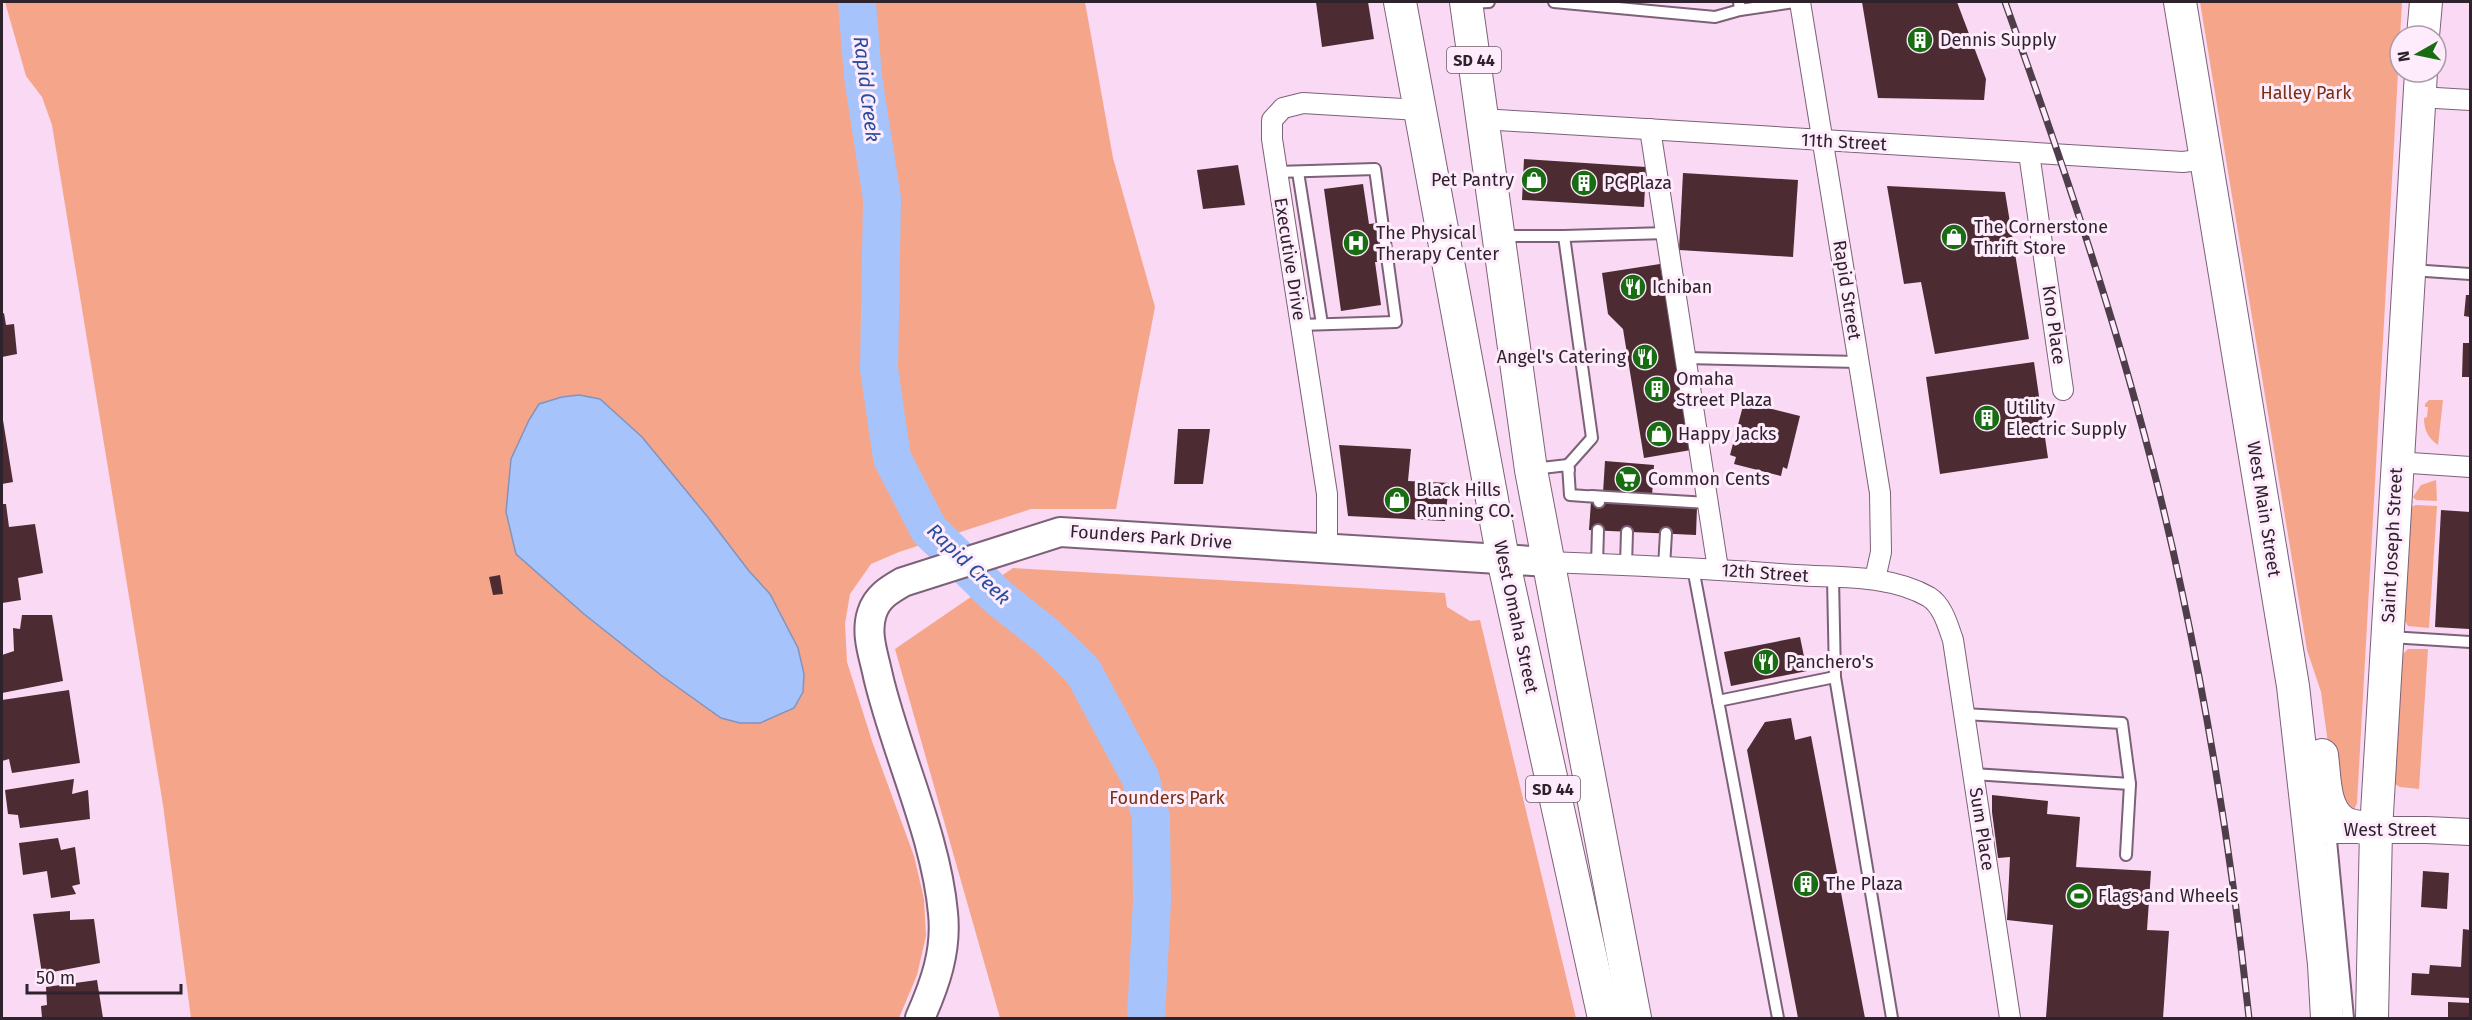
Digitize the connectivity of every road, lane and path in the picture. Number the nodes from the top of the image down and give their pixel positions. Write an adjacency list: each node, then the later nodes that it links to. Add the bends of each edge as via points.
1 (1400, 2): 12 (main road, West Omaha Street / SD 44)
2 (1474, 2): 13 (main road, SD 44)
3 (1554, 2): 8 (lane, via 1715,17)
4 (1794, 2): 8 (lane)
5 (1800, 2): 15 (street, Rapid Street)
6 (2180, 2): 17 (main road, West Main Street)
7 (2426, 2): 9 (main road)
8 (1740, 6)
9 (2424, 24)
10 (2420, 84): 11 (street); 23 (main road, Saint Joseph Street)
11 (2470, 100)
12 (1419, 110): 18 (street, Executive Drive, via 1303,104 1283,108 1272,120); 39 (main road, West Omaha Street / SD 44)
13 (1482, 119): 14 (street, 11th Street); 21 (main road, SD 44)
14 (1650, 129): 15 (street, 11th Street); 20 (street)
15 (1822, 140): 16 (street, 11th Street); 28 (street, Rapid Street)
16 (2029, 153): 17 (street, 11th Street, via 2182,162); 29 (street, Kno Place)
17 (2206, 159): 49 (main road, West Main Street)
18 (1277, 172): 19 (lane); 26 (street, Executive Drive)
19 (1298, 172): 25 (lane); 25 (lane, via 1375,169 1396,322)
20 (1666, 233): 22 (lane); 27 (street)
21 (1498, 236): 22 (lane); 33 (main road, SD 44)
22 (1564, 236): 31 (lane, via 1592,438)
23 (2408, 270): 24 (lane); 30 (main road, Saint Joseph Street)
24 (2470, 274)
25 (1323, 324): 26 (lane)
26 (1300, 325): 38 (street, Executive Drive, via 1327,494)
27 (1686, 358): 28 (lane); 34 (street)
28 (1859, 362): 47 (street, Rapid Street, via 1880,493 1881,552)
29 (2063, 390)
30 (2396, 462): 32 (street); 48 (main road, Saint Joseph Street)
31 (1568, 465): 33 (lane); 34 (lane, via 1570,495 1668,504)
32 (2470, 467)
33 (1531, 470): 40 (main road, SD 44)
34 (1708, 503): 45 (street)
35 (1598, 530): 41 (lane)
36 (1627, 532): 42 (lane)
37 (1666, 533): 43 (lane)
38 (1327, 548): 39 (main road, Founders Park Drive); 62 (main road, Founders Park Drive, via 1060,532 903,582 882,595 872,613 869,634 924,827 943,912 941,960)
39 (1503, 559): 40 (main road, Founders Park Drive); 63 (main road, West Omaha Street / SD 44)
40 (1548, 562): 41 (street, 12th Street); 64 (main road, SD 44)
41 (1597, 564): 42 (street, 12th Street)
42 (1626, 565): 43 (street, 12th Street)
43 (1664, 567): 44 (street, 12th Street)
44 (1693, 568): 45 (street, 12th Street); 53 (lane)
45 (1718, 569): 46 (street, 12th Street)
46 (1833, 578): 47 (street, 12th Street); 52 (lane)
47 (1875, 579): 50 (street, 12th Street, via 1931,598 1945,616)
48 (2386, 636): 51 (lane); 59 (main road, Saint Joseph Street)
49 (2285, 639): 57 (main road, via 2301,662 2316,702); 58 (main road, West Main Street, via 2301,752)
50 (1953, 640): 54 (street, Sum Place)
51 (2470, 642)
52 (1835, 677): 53 (lane); 66 (lane)
53 (1718, 701): 65 (lane)
54 (1964, 714): 55 (street, Sum Place); 56 (lane, via 2122,723)
55 (1973, 774): 56 (lane); 67 (street, Sum Place)
56 (2130, 784): 61 (lane)
57 (2327, 794): 58 (lane); 59 (main road, via 2343,822)
58 (2319, 830): 59 (street, West Street); 68 (main road, West Main Street); 69 (lane)
59 (2376, 830): 60 (street, West Street); 70 (main road, Saint Joseph Street)
60 (2470, 832)
61 (2126, 855)
62 (920, 1018)
63 (1604, 1018)
64 (1635, 1018)
65 (1778, 1018)
66 (1892, 1018)
67 (2010, 1018)
68 (2327, 1018)
69 (2348, 1018)
70 (2372, 1018)

